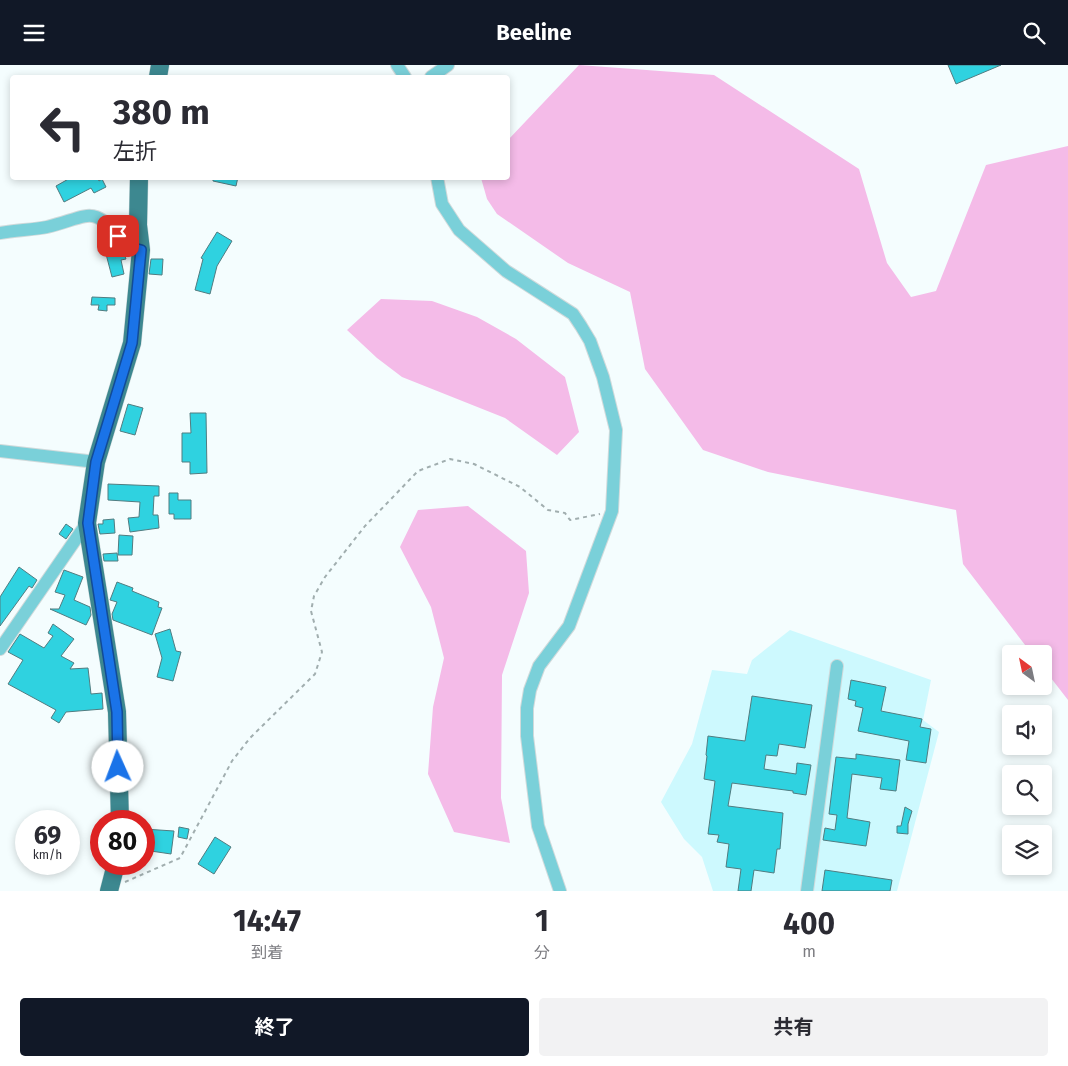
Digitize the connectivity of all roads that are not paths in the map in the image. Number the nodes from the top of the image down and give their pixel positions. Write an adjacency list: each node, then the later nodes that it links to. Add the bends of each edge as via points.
1 (448, 65): 2 (street)
2 (434, 75)
3 (139, 180): 6 (highway)
4 (438, 180): 15 (street, via 442,204 459,231 506,271 572,314 590,341 616,430 612,511 569,626 539,666 527,707 527,736 538,826)
5 (0, 233): 6 (street, via 46,227 91,215 111,226 125,246)
6 (141, 250): 8 (highway, via 132,343)
7 (0, 451): 8 (street)
8 (96, 462): 9 (highway)
9 (88, 523): 10 (street); 12 (highway, via 117,712)
10 (0, 649)
11 (837, 666): 16 (street)
12 (120, 810)
13 (113, 875): 14 (highway)
14 (109, 890)
15 (560, 891)
16 (807, 891)

